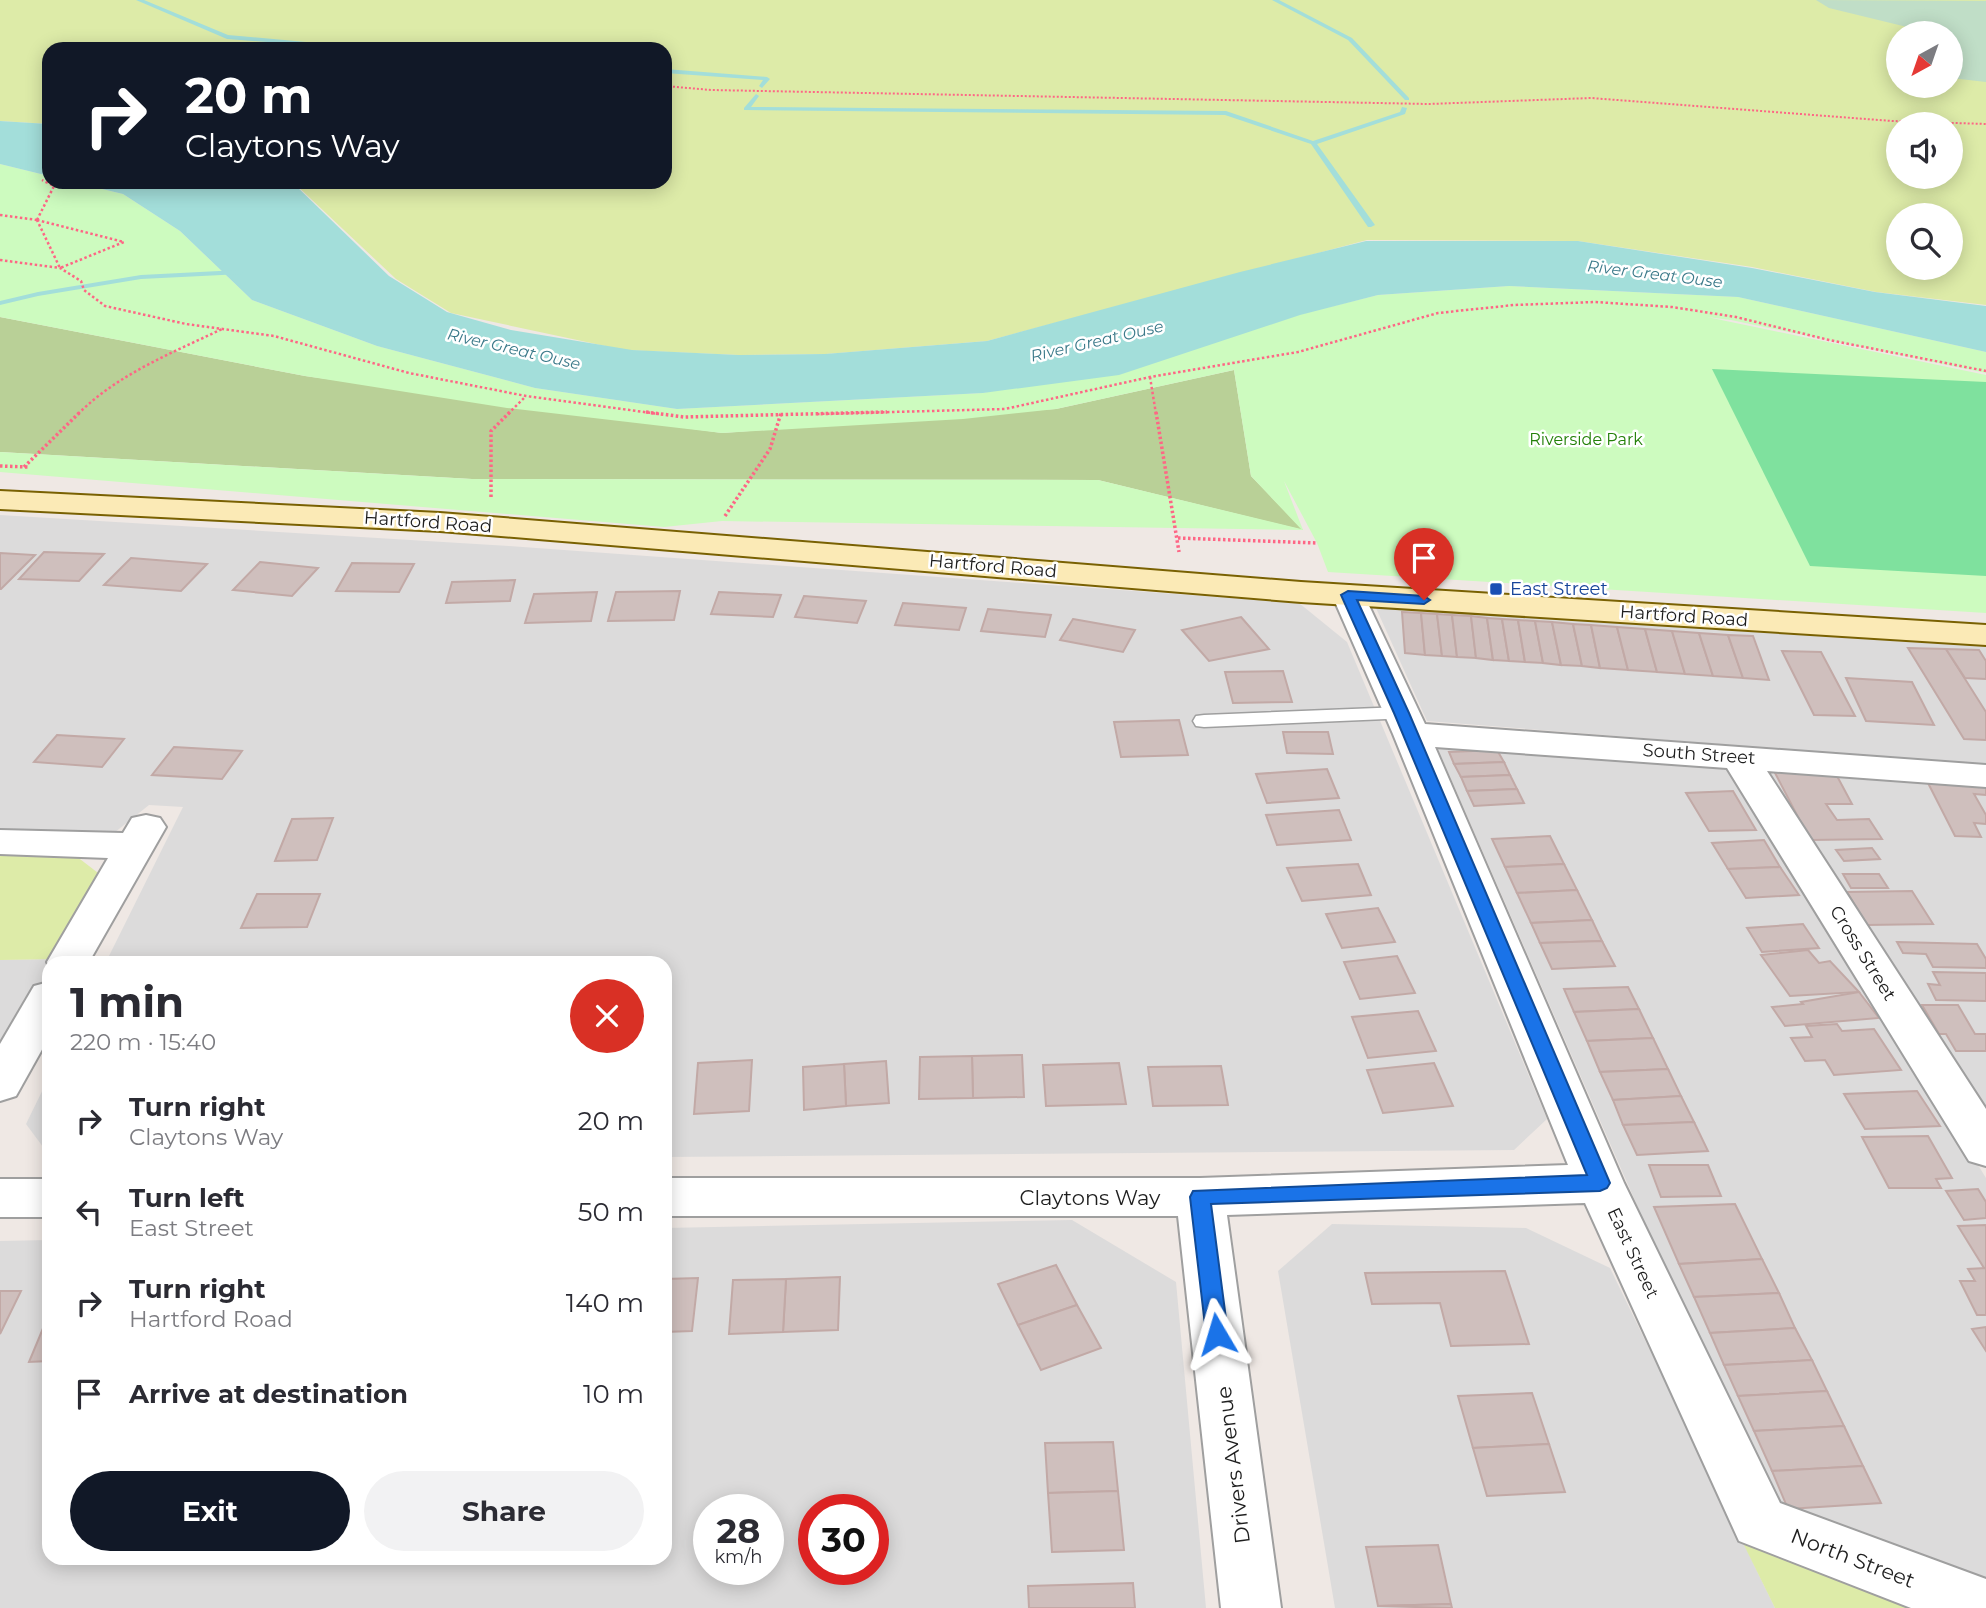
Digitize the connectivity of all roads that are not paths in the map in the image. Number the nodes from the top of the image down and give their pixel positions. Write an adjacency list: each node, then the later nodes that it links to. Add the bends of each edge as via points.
1 (0, 500): 2 (main road, Hartford Road, via 440,522)
2 (1348, 595): 3 (main road, Hartford Road); 5 (street, East Street)
3 (1986, 635)
4 (1205, 721): 5 (lane)
5 (1406, 724): 6 (street, South Street); 13 (street, East Street)
6 (1740, 757): 7 (street, South Street); 12 (street, Cross Street)
7 (1986, 776)
8 (0, 842): 9 (street, via 140,836)
9 (71, 956)
10 (42, 1009): 11 (street)
11 (0, 1084)
12 (1986, 1148)
13 (1600, 1183): 15 (street, Claytons Way); 18 (street, East Street)
14 (672, 1197): 15 (street, Claytons Way)
15 (1200, 1197): 19 (street, Drivers Avenue)
16 (0, 1198): 17 (street)
17 (42, 1198)
18 (1760, 1522): 20 (street, North Street)
19 (1251, 1608)
20 (1986, 1608)

